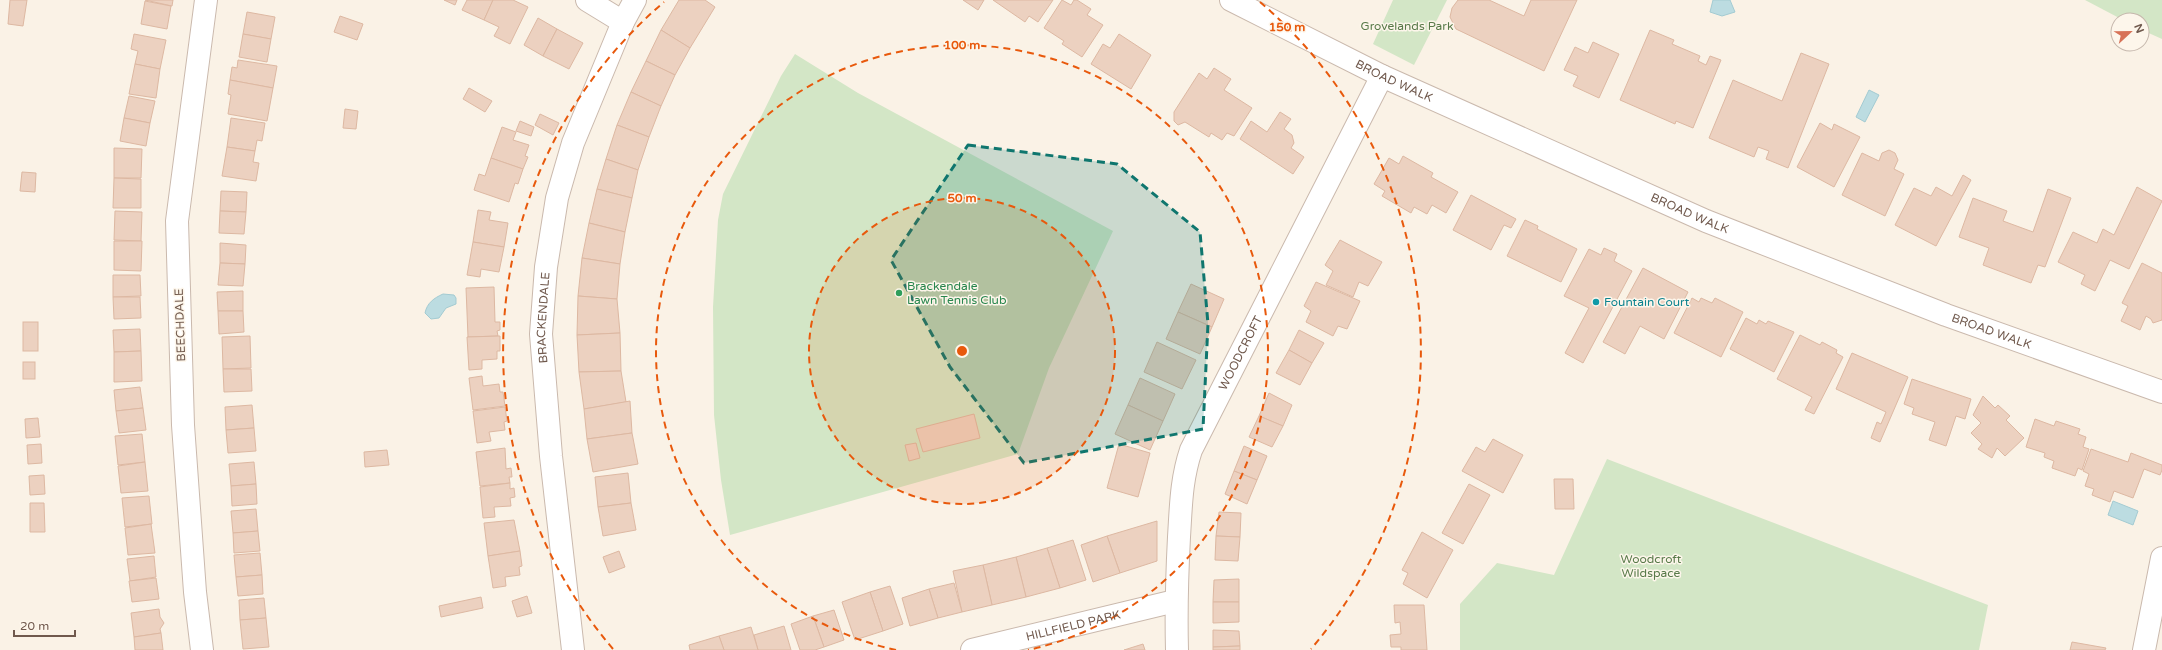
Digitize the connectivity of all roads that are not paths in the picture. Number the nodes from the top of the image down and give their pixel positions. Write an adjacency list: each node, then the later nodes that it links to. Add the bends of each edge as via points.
1 (206, 0): 10 (street, BEECHDALE, via 177,221 183,425 195,592)
2 (587, 0): 5 (street)
3 (635, 0): 5 (street, BRACKENDALE)
4 (1231, 0): 6 (street, BROAD WALK)
5 (623, 22): 11 (street, BRACKENDALE, via 573,143 557,198 546,267 541,334 551,456)
6 (1382, 76): 7 (street, BROAD WALK, via 1706,221 1946,315); 9 (street, WOODCROFT, via 1191,450 1183,473)
7 (2162, 392)
8 (2162, 558): 14 (street)
9 (1175, 601): 12 (street, HILLFIELD PARK); 13 (street, WOODCROFT)
10 (202, 650)
11 (573, 650)
12 (972, 650)
13 (1177, 650)
14 (2144, 650)

